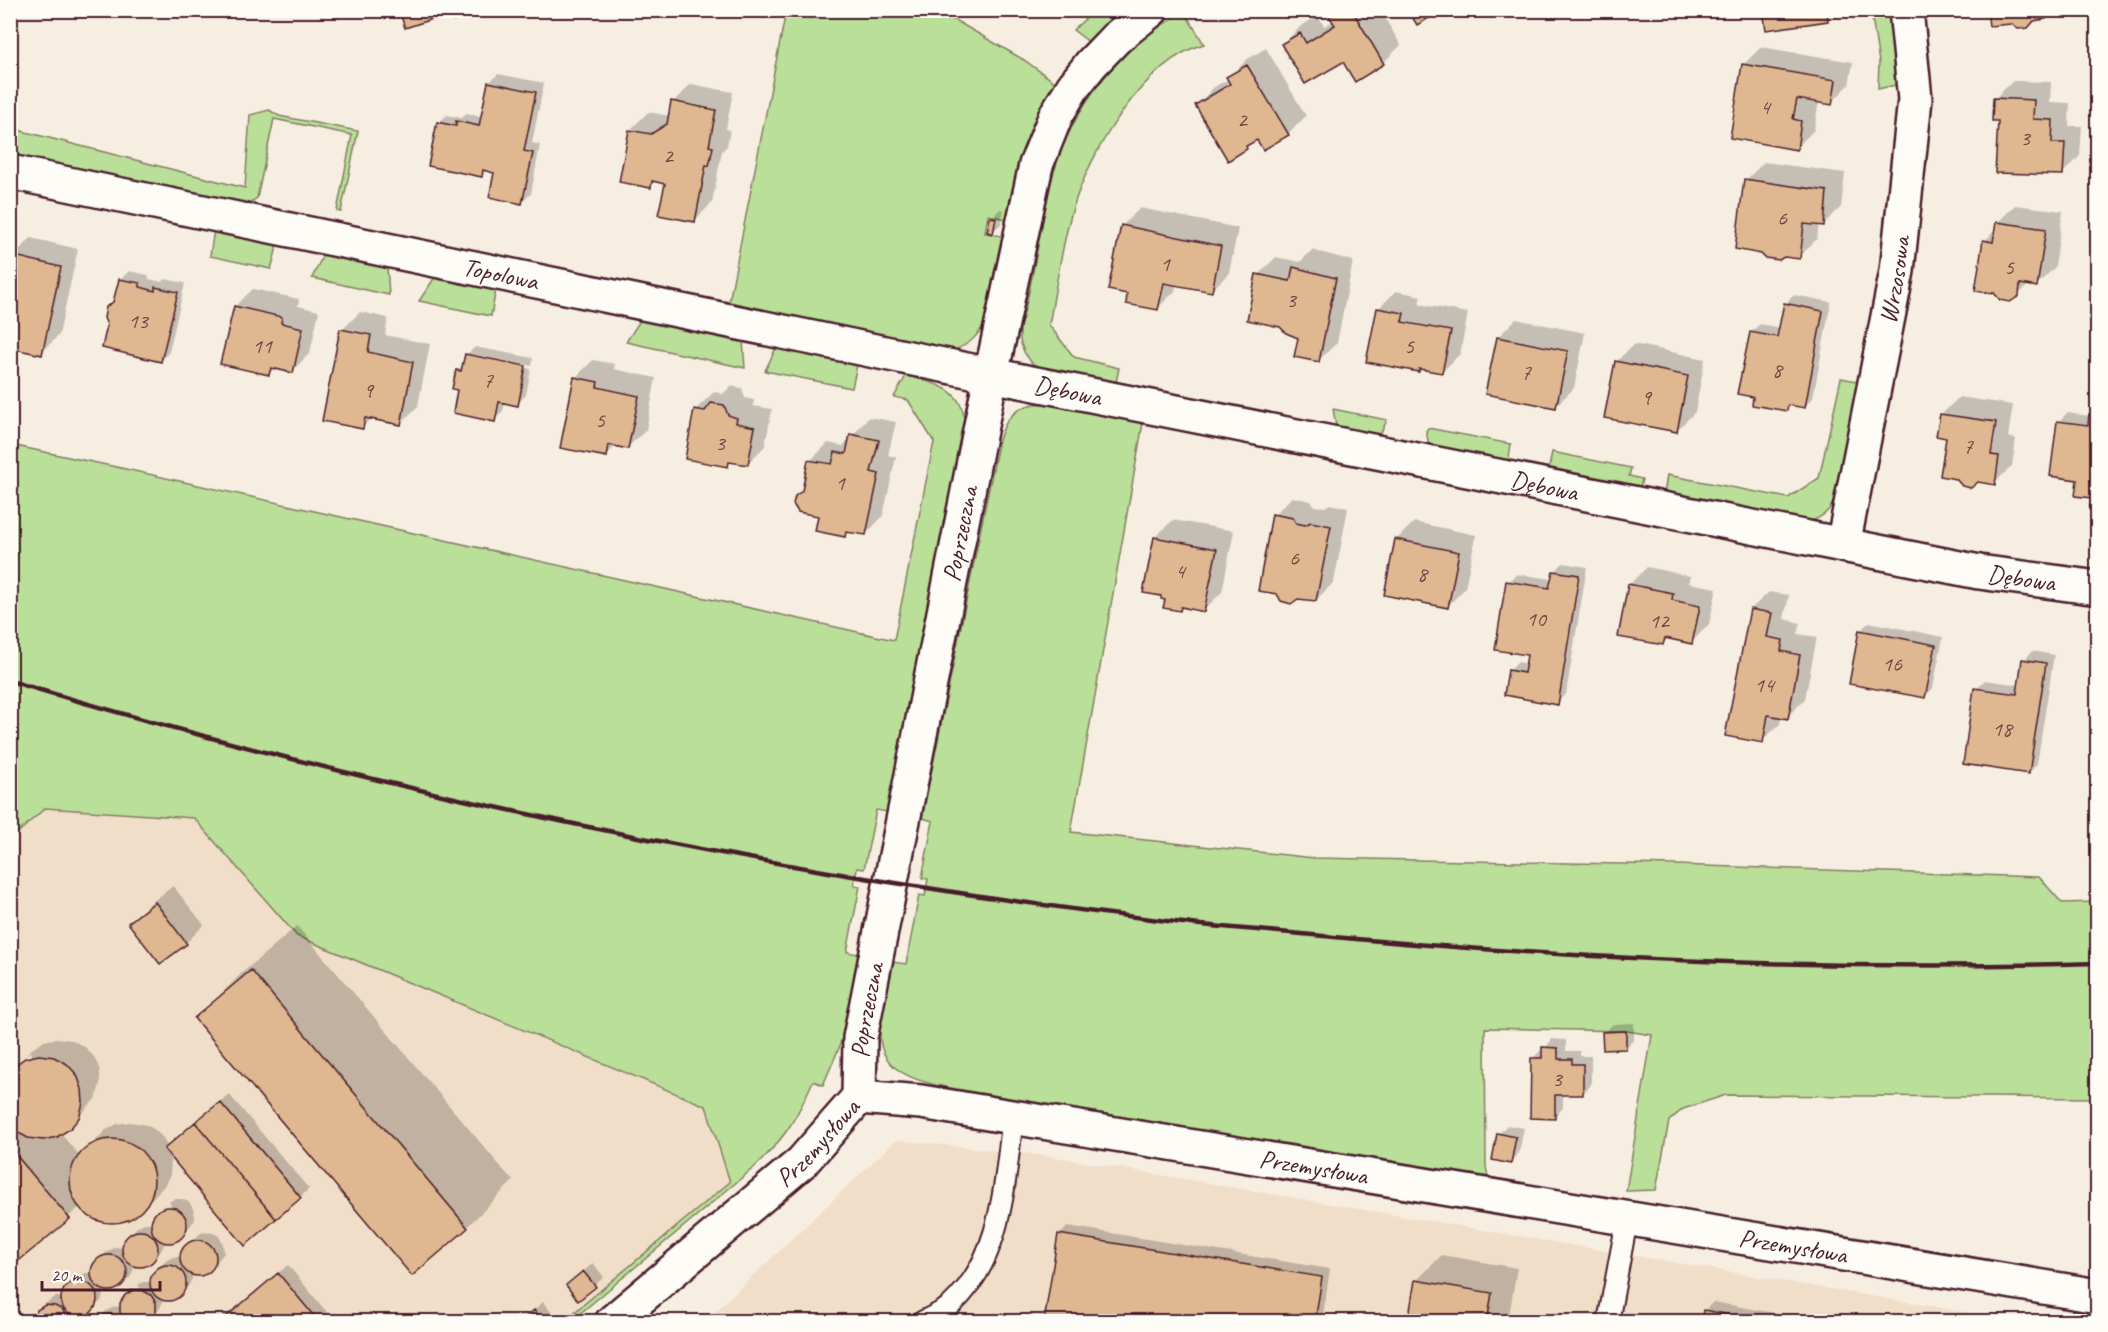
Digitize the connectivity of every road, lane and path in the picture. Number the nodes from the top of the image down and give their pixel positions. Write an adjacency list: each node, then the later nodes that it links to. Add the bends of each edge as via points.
1 (1151, 10): 4 (street, Poprzeczna, via 1091,64 1073,87 1046,137 1029,195)
2 (1906, 10): 5 (street, Wrzosowa, via 1916,99 1898,260)
3 (10, 172): 4 (street, Topolowa)
4 (991, 375): 5 (street, Dębowa); 7 (street, Poprzeczna, via 860,1038)
5 (1843, 545): 6 (street, Dębowa, via 1979,572)
6 (2097, 588)
7 (859, 1097): 8 (street, Przemysłowa, via 921,1102); 11 (street, Przemysłowa, via 802,1162)
8 (1013, 1118): 9 (street, Przemysłowa); 12 (lane, via 999,1213 987,1255 972,1282 949,1307)
9 (1627, 1220): 10 (street, Przemysłowa); 13 (lane)
10 (2097, 1296)
11 (612, 1322)
12 (922, 1322)
13 (1608, 1322)

